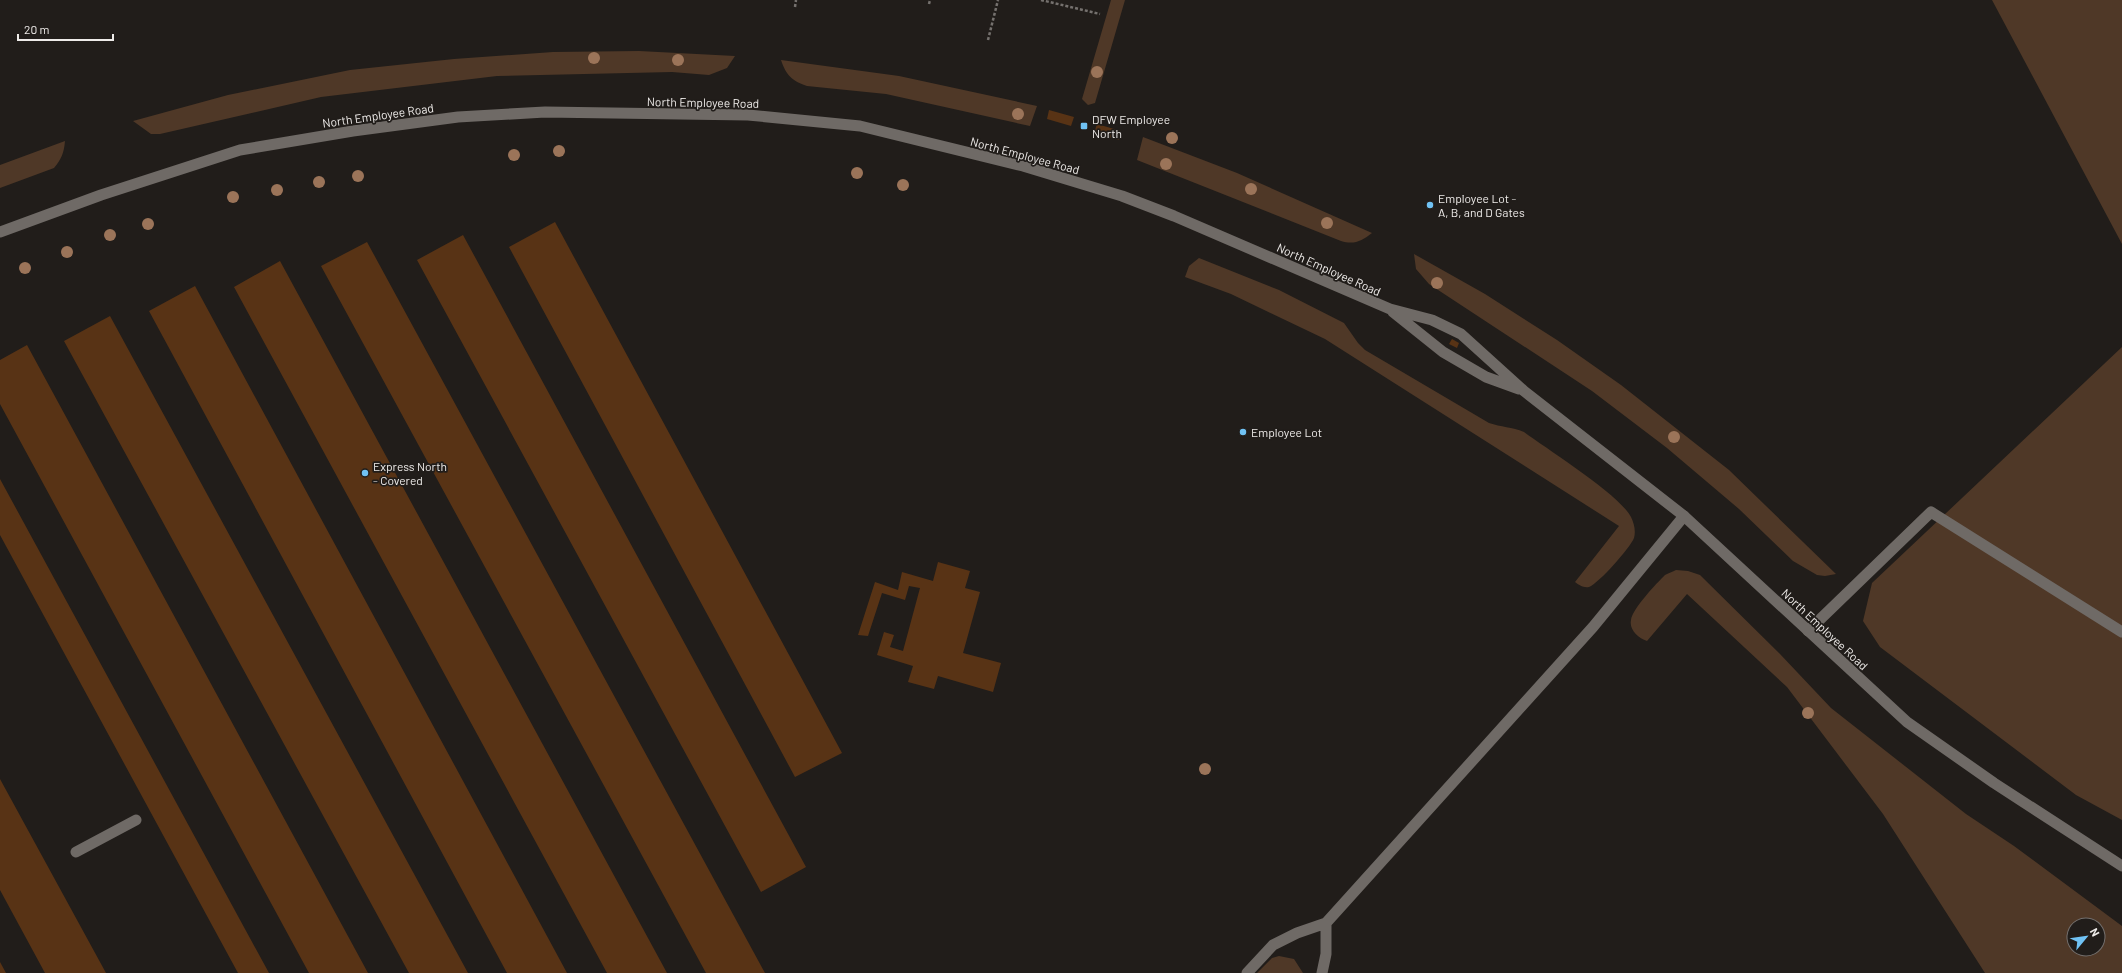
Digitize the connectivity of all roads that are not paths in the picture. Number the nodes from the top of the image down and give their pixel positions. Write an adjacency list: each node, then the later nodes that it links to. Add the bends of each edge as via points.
1 (0, 232): 2 (street, North Employee Road, via 101,195 240,150 353,131 458,117 545,112 748,115 860,126 1023,166 1122,196 1174,216)
2 (1390, 309): 3 (street, North Employee Road, via 1444,352 1486,377); 3 (street, North Employee Road, via 1432,320 1461,334)
3 (1524, 391): 4 (street, North Employee Road)
4 (1684, 516): 5 (street, North Employee Road); 10 (street, via 1594,627)
5 (1808, 631): 6 (street, via 1930,512); 9 (street, North Employee Road, via 1907,722 1994,783)
6 (2122, 632)
7 (136, 820): 8 (street)
8 (76, 852)
9 (2122, 866)
10 (1326, 923): 11 (street, via 1274,945); 12 (street, via 1326,954)
11 (1247, 973)
12 (1322, 973)

